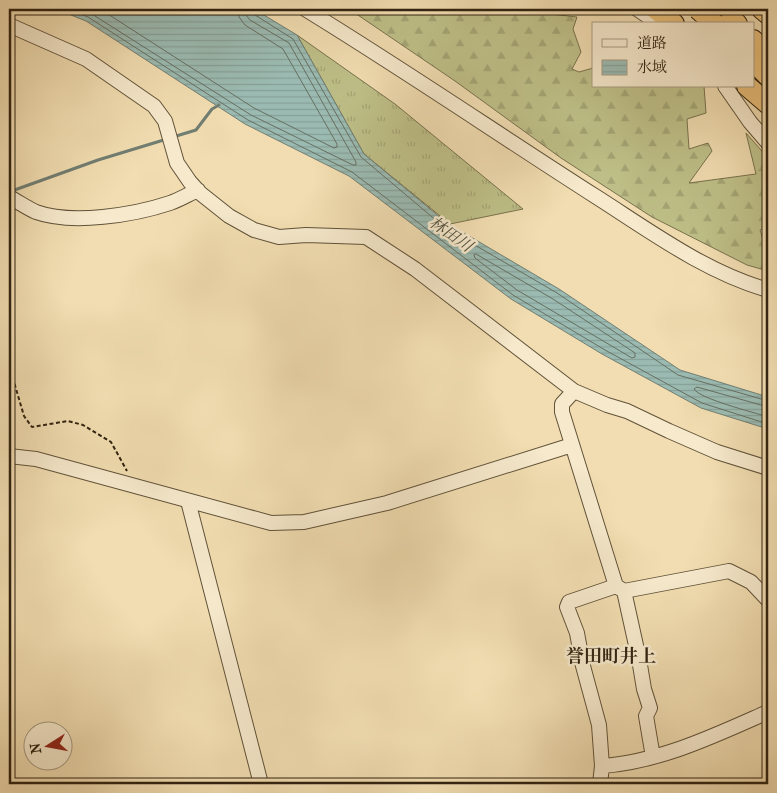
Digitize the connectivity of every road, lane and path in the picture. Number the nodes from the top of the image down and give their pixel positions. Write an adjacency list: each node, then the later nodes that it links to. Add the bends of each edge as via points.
1 (305, 9): 22 (street, via 677,248 726,274)
2 (637, 9): 8 (street)
3 (656, 9): 9 (highway)
4 (698, 9): 7 (highway, bridge)
5 (762, 9): 6 (highway)
6 (768, 14)
7 (724, 16): 10 (street)
8 (656, 22)
9 (672, 22)
10 (707, 22)
11 (9, 25): 20 (street, via 86,59 154,106 166,121 177,162)
12 (754, 41): 13 (highway)
13 (768, 55)
14 (754, 62): 15 (highway)
15 (768, 76)
16 (726, 88): 19 (street)
17 (749, 88): 18 (highway)
18 (768, 104)
19 (768, 143)
20 (198, 190): 21 (street, via 171,203 97,217 65,217 36,212); 24 (street, via 229,216 254,230 279,237 366,237 416,269)
21 (9, 197)
22 (768, 290)
23 (9, 365): 28 (path, via 24,416 32,427 68,421 83,425 111,442)
24 (574, 392): 25 (street, via 562,404); 27 (street, via 627,410 717,452)
25 (572, 445): 29 (street, via 387,504 304,522 271,524); 30 (street)
26 (9, 456): 28 (street, via 36,459)
27 (768, 468)
28 (133, 485): 29 (street)
29 (188, 501): 35 (street)
30 (620, 588): 31 (street, via 729,571 751,582); 33 (street, via 650,708 646,716); 34 (street, via 569,602 567,607 577,633 599,725)
31 (768, 600)
32 (768, 712): 33 (street, via 724,732)
33 (653, 757): 34 (street)
34 (602, 766): 36 (street)
35 (262, 784)
36 (600, 784)

